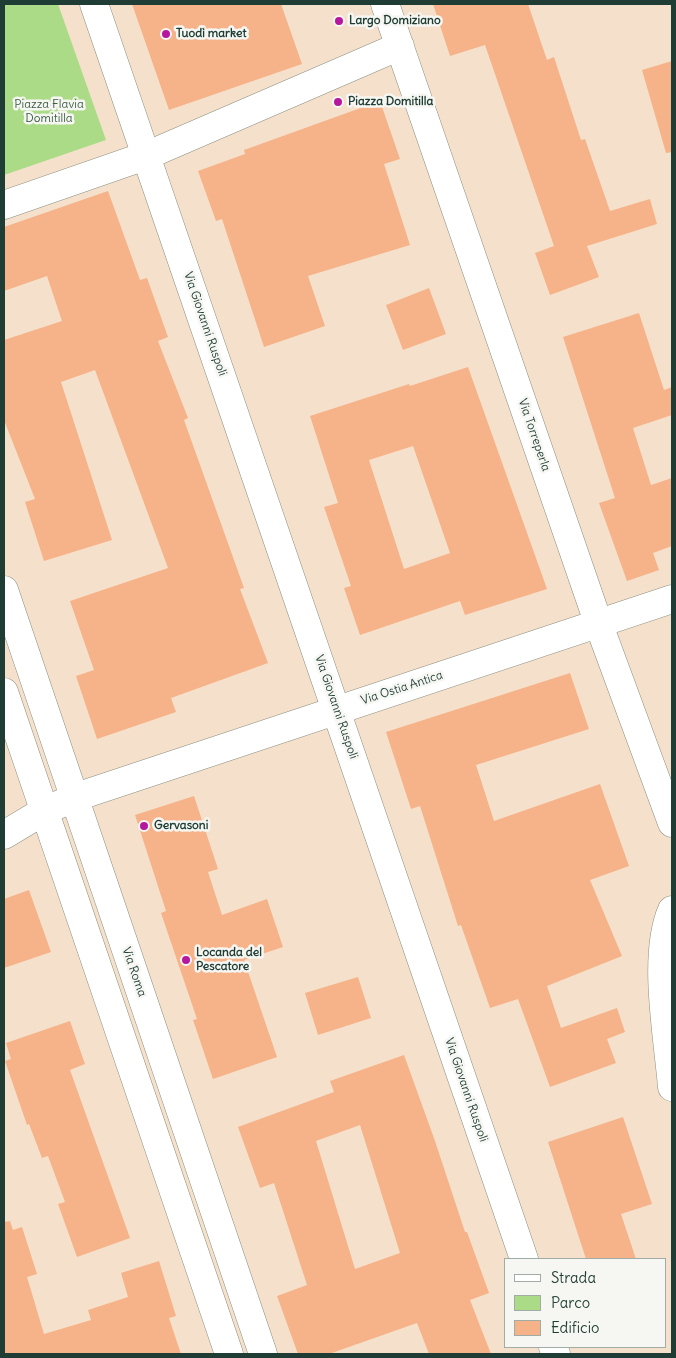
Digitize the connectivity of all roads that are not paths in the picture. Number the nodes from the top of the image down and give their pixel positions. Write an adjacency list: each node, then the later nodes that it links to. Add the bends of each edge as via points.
1 (94, 4): 4 (street)
2 (385, 4): 3 (street)
3 (400, 46): 4 (street); 8 (street, Via Torreperla)
4 (148, 155): 5 (street); 10 (street, Via Giovanni Ruspoli)
5 (4, 205)
6 (4, 590): 11 (street, Via Roma)
7 (672, 599): 8 (street, Via Ostia Antica)
8 (599, 625): 10 (street, Via Ostia Antica); 13 (street, Via Torreperla)
9 (4, 692): 12 (street)
10 (337, 710): 11 (street, Via Ostia Antica); 17 (street, Via Giovanni Ruspoli)
11 (76, 797): 12 (street, Via Ostia Antica); 19 (street, Via Roma)
12 (44, 811): 14 (street, Via Ostia Antica); 18 (street)
13 (672, 823)
14 (4, 835)
15 (672, 910): 16 (street, via 663,937 661,963)
16 (672, 1087)
17 (524, 1258)
18 (229, 1354)
19 (264, 1354)

